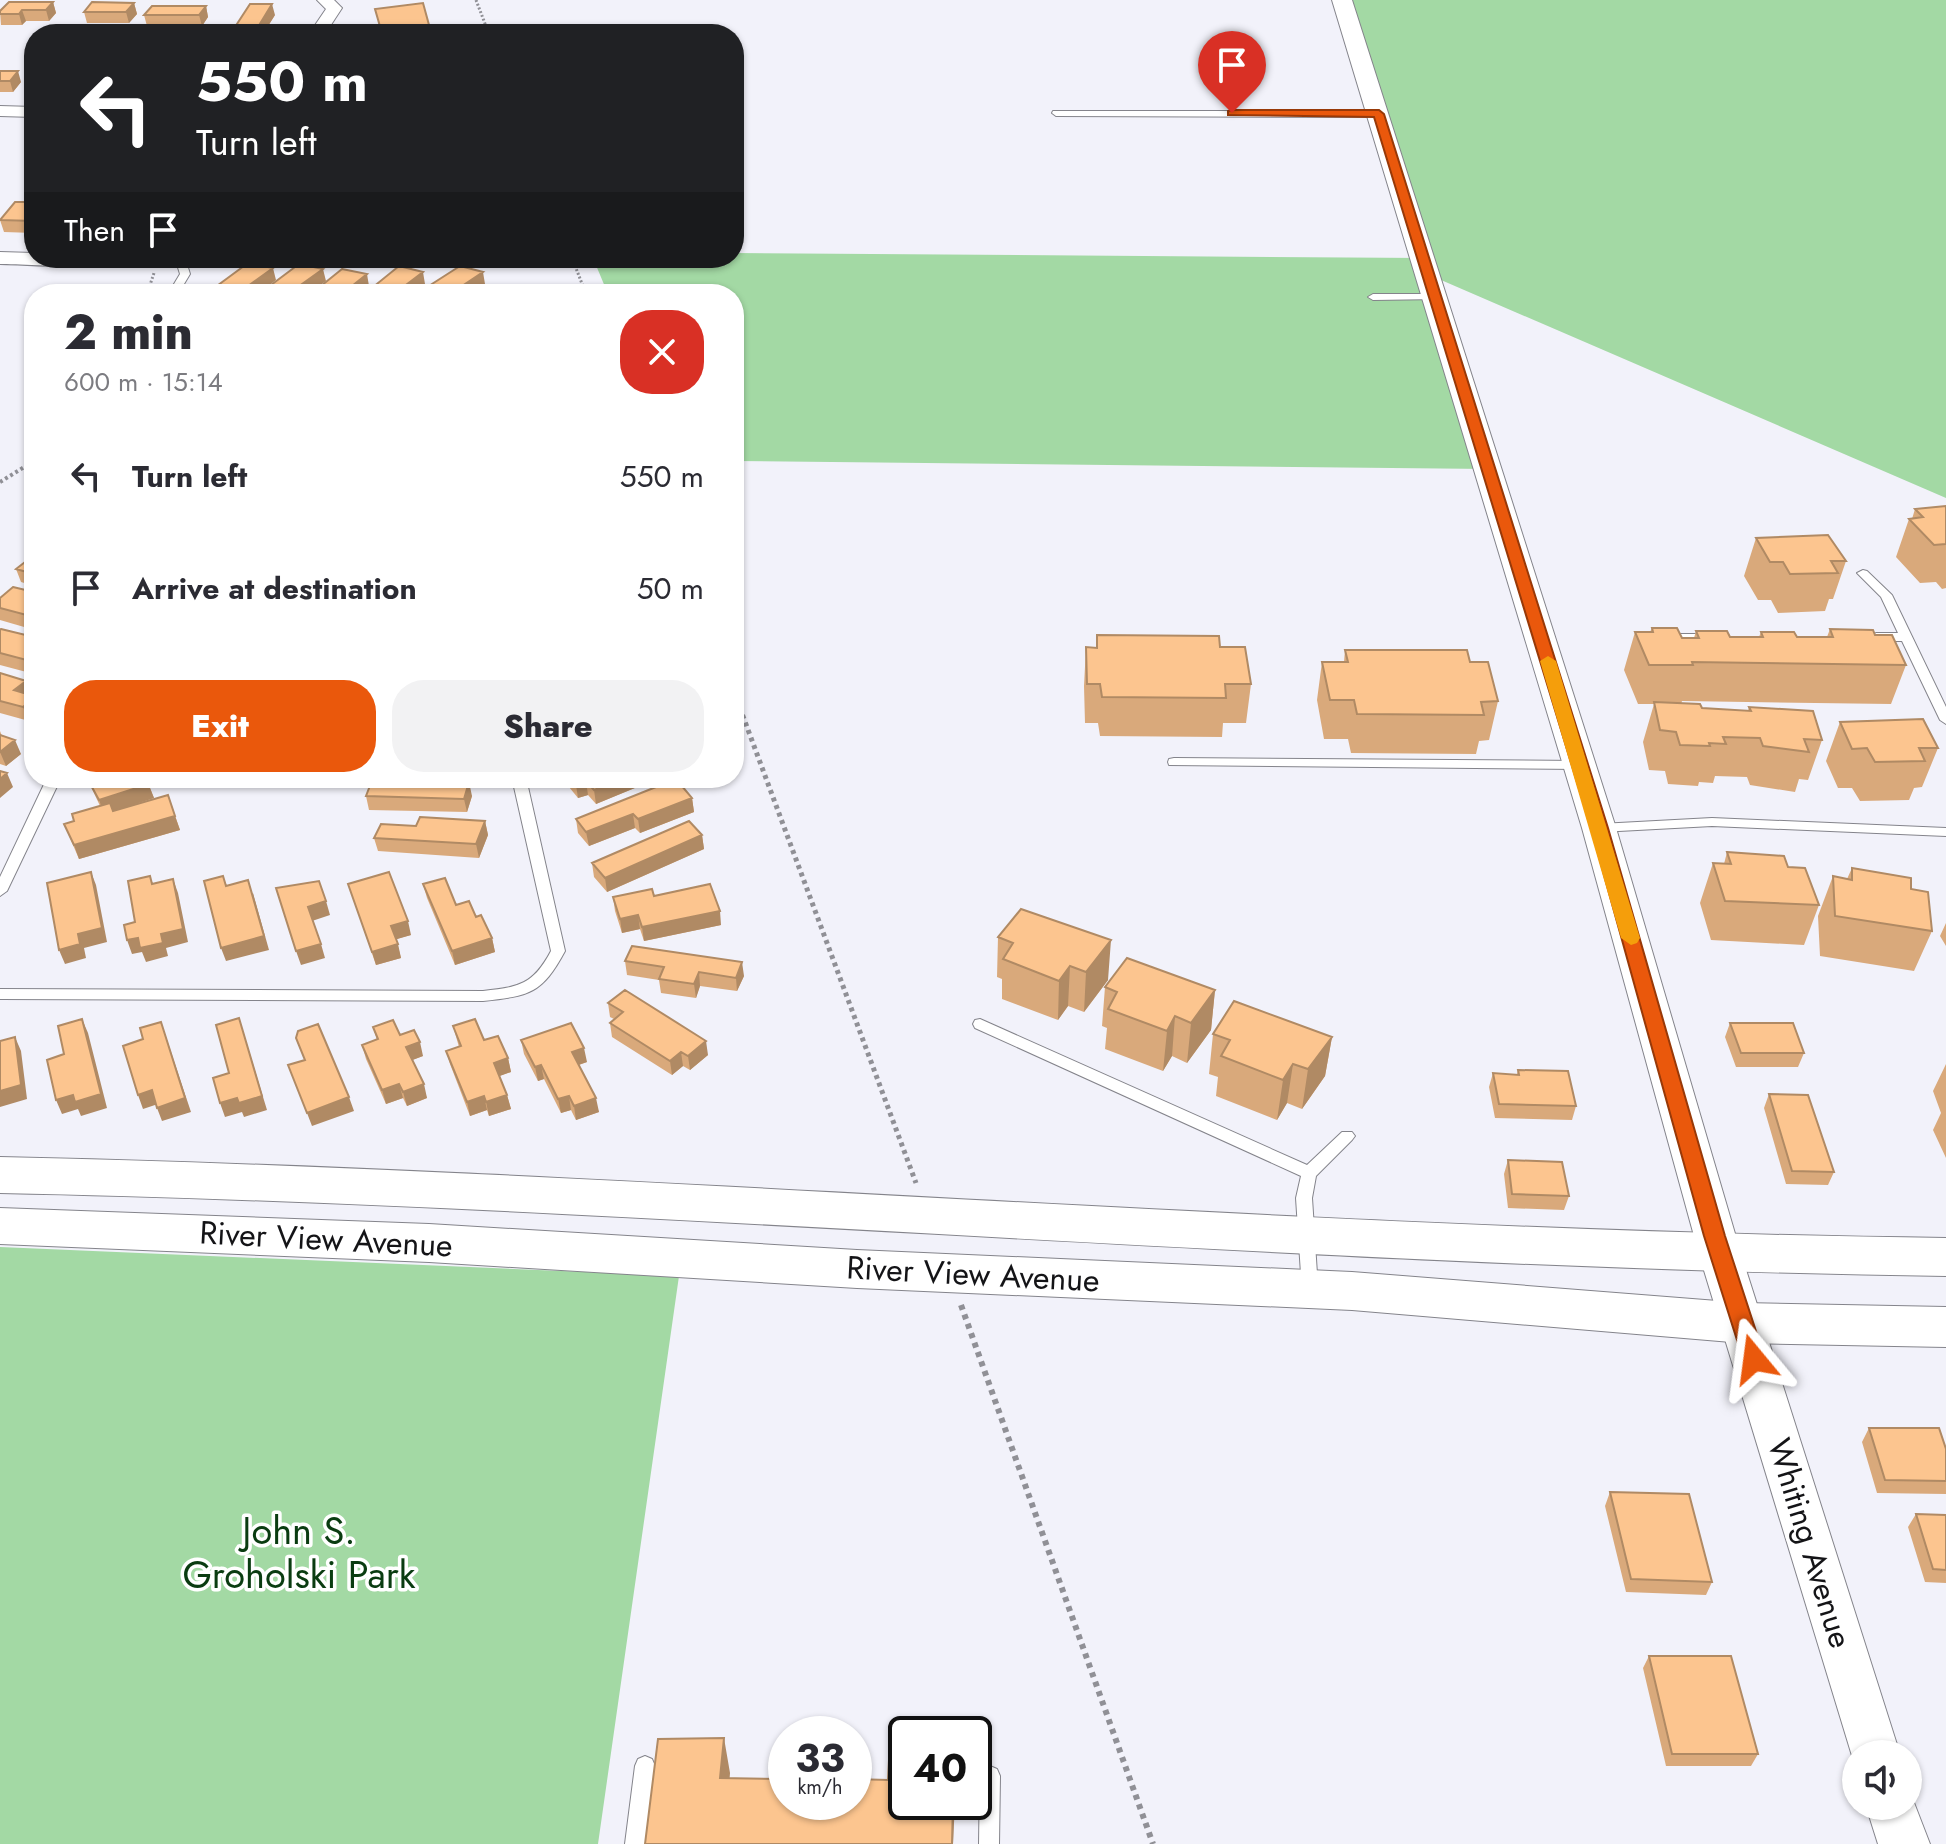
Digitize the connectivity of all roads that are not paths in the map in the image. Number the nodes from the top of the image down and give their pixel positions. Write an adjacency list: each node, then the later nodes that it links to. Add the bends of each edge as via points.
1 (326, 0): 3 (street, via 334,8)
2 (1342, 0): 7 (street, Whiting Avenue)
3 (324, 24)
4 (0, 111): 5 (street)
5 (24, 112)
6 (1056, 113): 7 (lane)
7 (1379, 114): 11 (street, Whiting Avenue)
8 (0, 258): 9 (street)
9 (24, 259)
10 (1373, 297): 11 (lane)
11 (1436, 297): 19 (street, Whiting Avenue)
12 (1863, 573): 14 (lane, via 1886,595)
13 (1861, 637): 14 (lane)
14 (1908, 637): 17 (lane)
15 (1656, 638): 16 (lane)
16 (1719, 638)
17 (1946, 720)
18 (1174, 762): 19 (lane)
19 (1580, 765): 22 (street, Whiting Avenue)
20 (49, 788): 24 (lane)
21 (521, 788): 25 (lane, via 558,951 546,976 523,991 483,996)
22 (1599, 828): 23 (lane, via 1712,822); 32 (street, Whiting Avenue)
23 (1946, 832)
24 (0, 891)
25 (0, 994)
26 (980, 1024): 28 (lane)
27 (1347, 1136): 28 (lane)
28 (1309, 1173): 31 (lane)
29 (0, 1175): 31 (main road, River View Avenue, via 240,1180)
30 (0, 1226): 34 (main road, River View Avenue)
31 (1305, 1237): 32 (main road, River View Avenue); 34 (lane)
32 (1720, 1254): 33 (main road, River View Avenue); 35 (street, Whiting Avenue)
33 (1946, 1257)
34 (1310, 1289): 35 (main road, River View Avenue)
35 (1743, 1323): 36 (main road, River View Avenue); 37 (street, Whiting Avenue)
36 (1946, 1327)
37 (1871, 1740)
38 (645, 1766): 41 (lane)
39 (989, 1820): 42 (lane)
40 (1896, 1820): 43 (street)
41 (635, 1844)
42 (989, 1844)
43 (1904, 1844)

